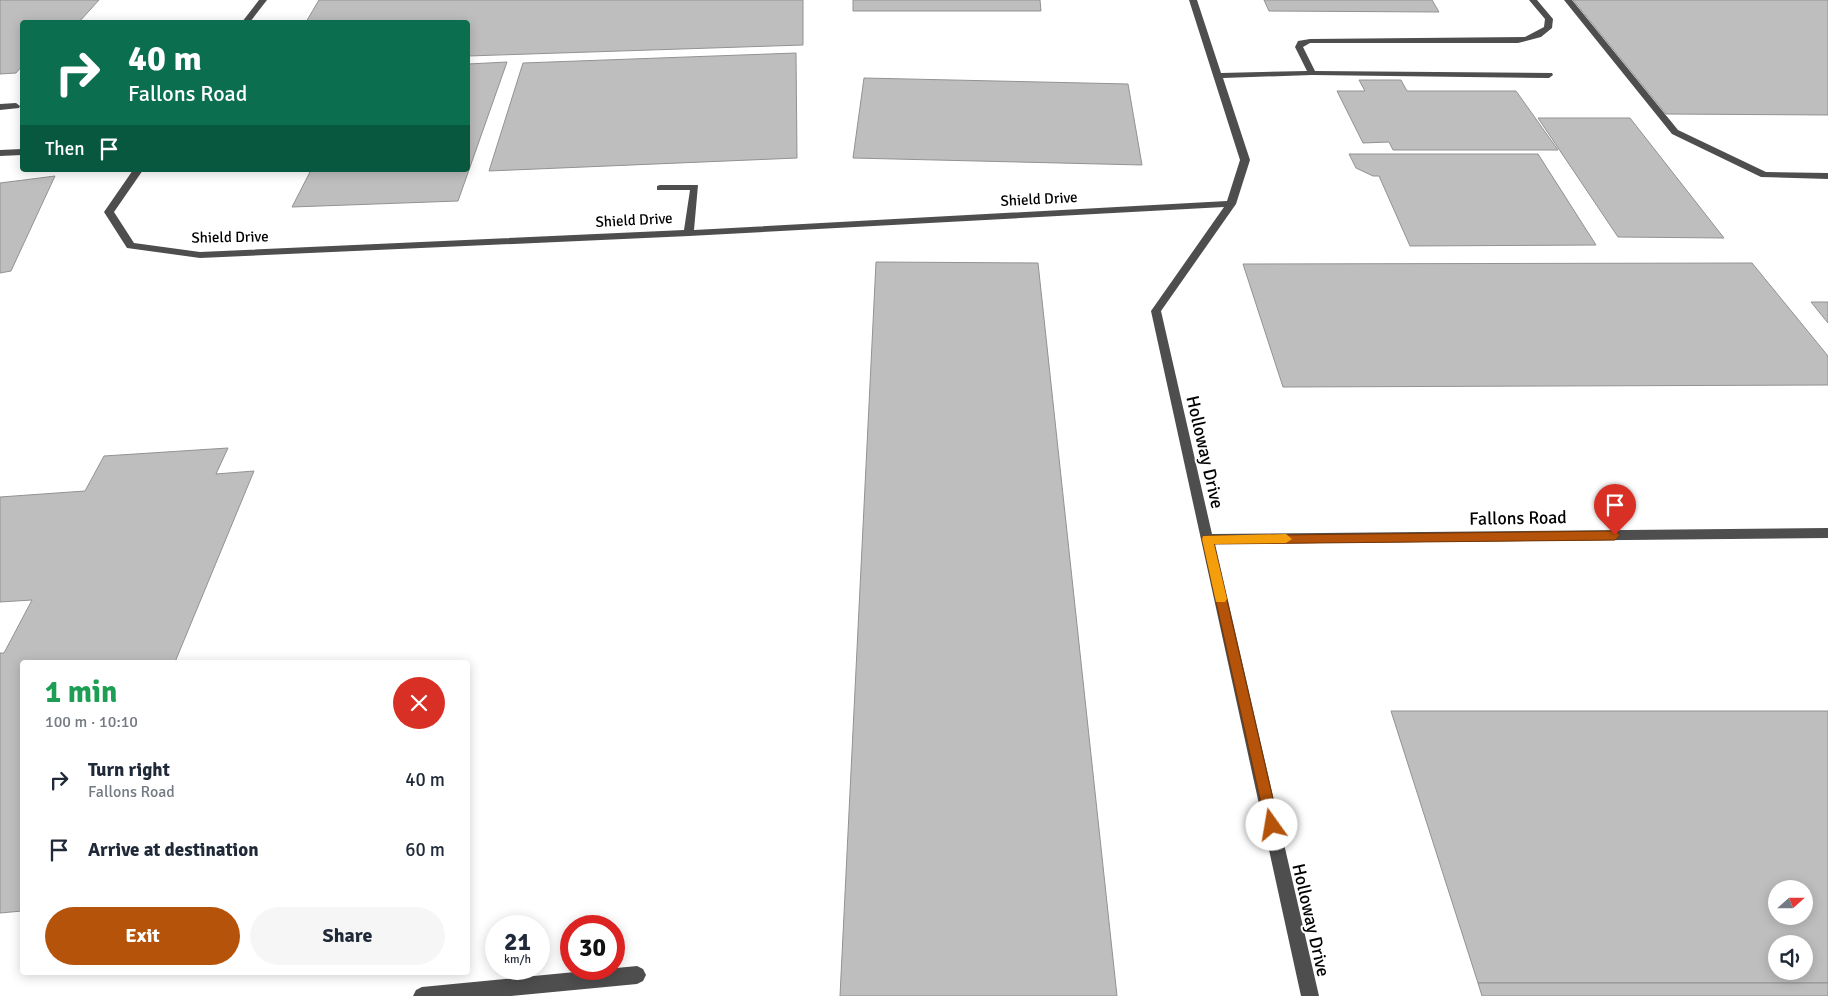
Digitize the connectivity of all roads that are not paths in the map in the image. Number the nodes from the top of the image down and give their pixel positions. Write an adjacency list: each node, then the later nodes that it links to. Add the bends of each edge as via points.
1 (263, 0): 5 (street)
2 (1193, 0): 8 (street, Holloway Drive)
3 (1534, 0): 6 (street, via 1548,19 1548,28 1530,39 1310,40 1299,47)
4 (1568, 0): 14 (street, via 1675,132 1764,175)
5 (248, 20)
6 (1312, 73): 7 (street); 8 (street)
7 (1549, 75)
8 (1218, 76): 16 (street, Holloway Drive, via 1246,160)
9 (16, 106): 10 (street)
10 (0, 107)
11 (20, 152): 12 (street)
12 (0, 153)
13 (137, 172): 17 (street, Shield Drive, via 110,212 131,246 200,255)
14 (1828, 176)
15 (660, 188): 17 (street, via 695,186)
16 (1231, 204): 17 (street, Shield Drive); 19 (street, Holloway Drive, via 1156,311)
17 (689, 233)
18 (1828, 533): 19 (street, Fallons Road)
19 (1207, 539): 22 (street, Holloway Drive)
20 (637, 975): 21 (street)
21 (422, 996)
22 (1310, 996)

